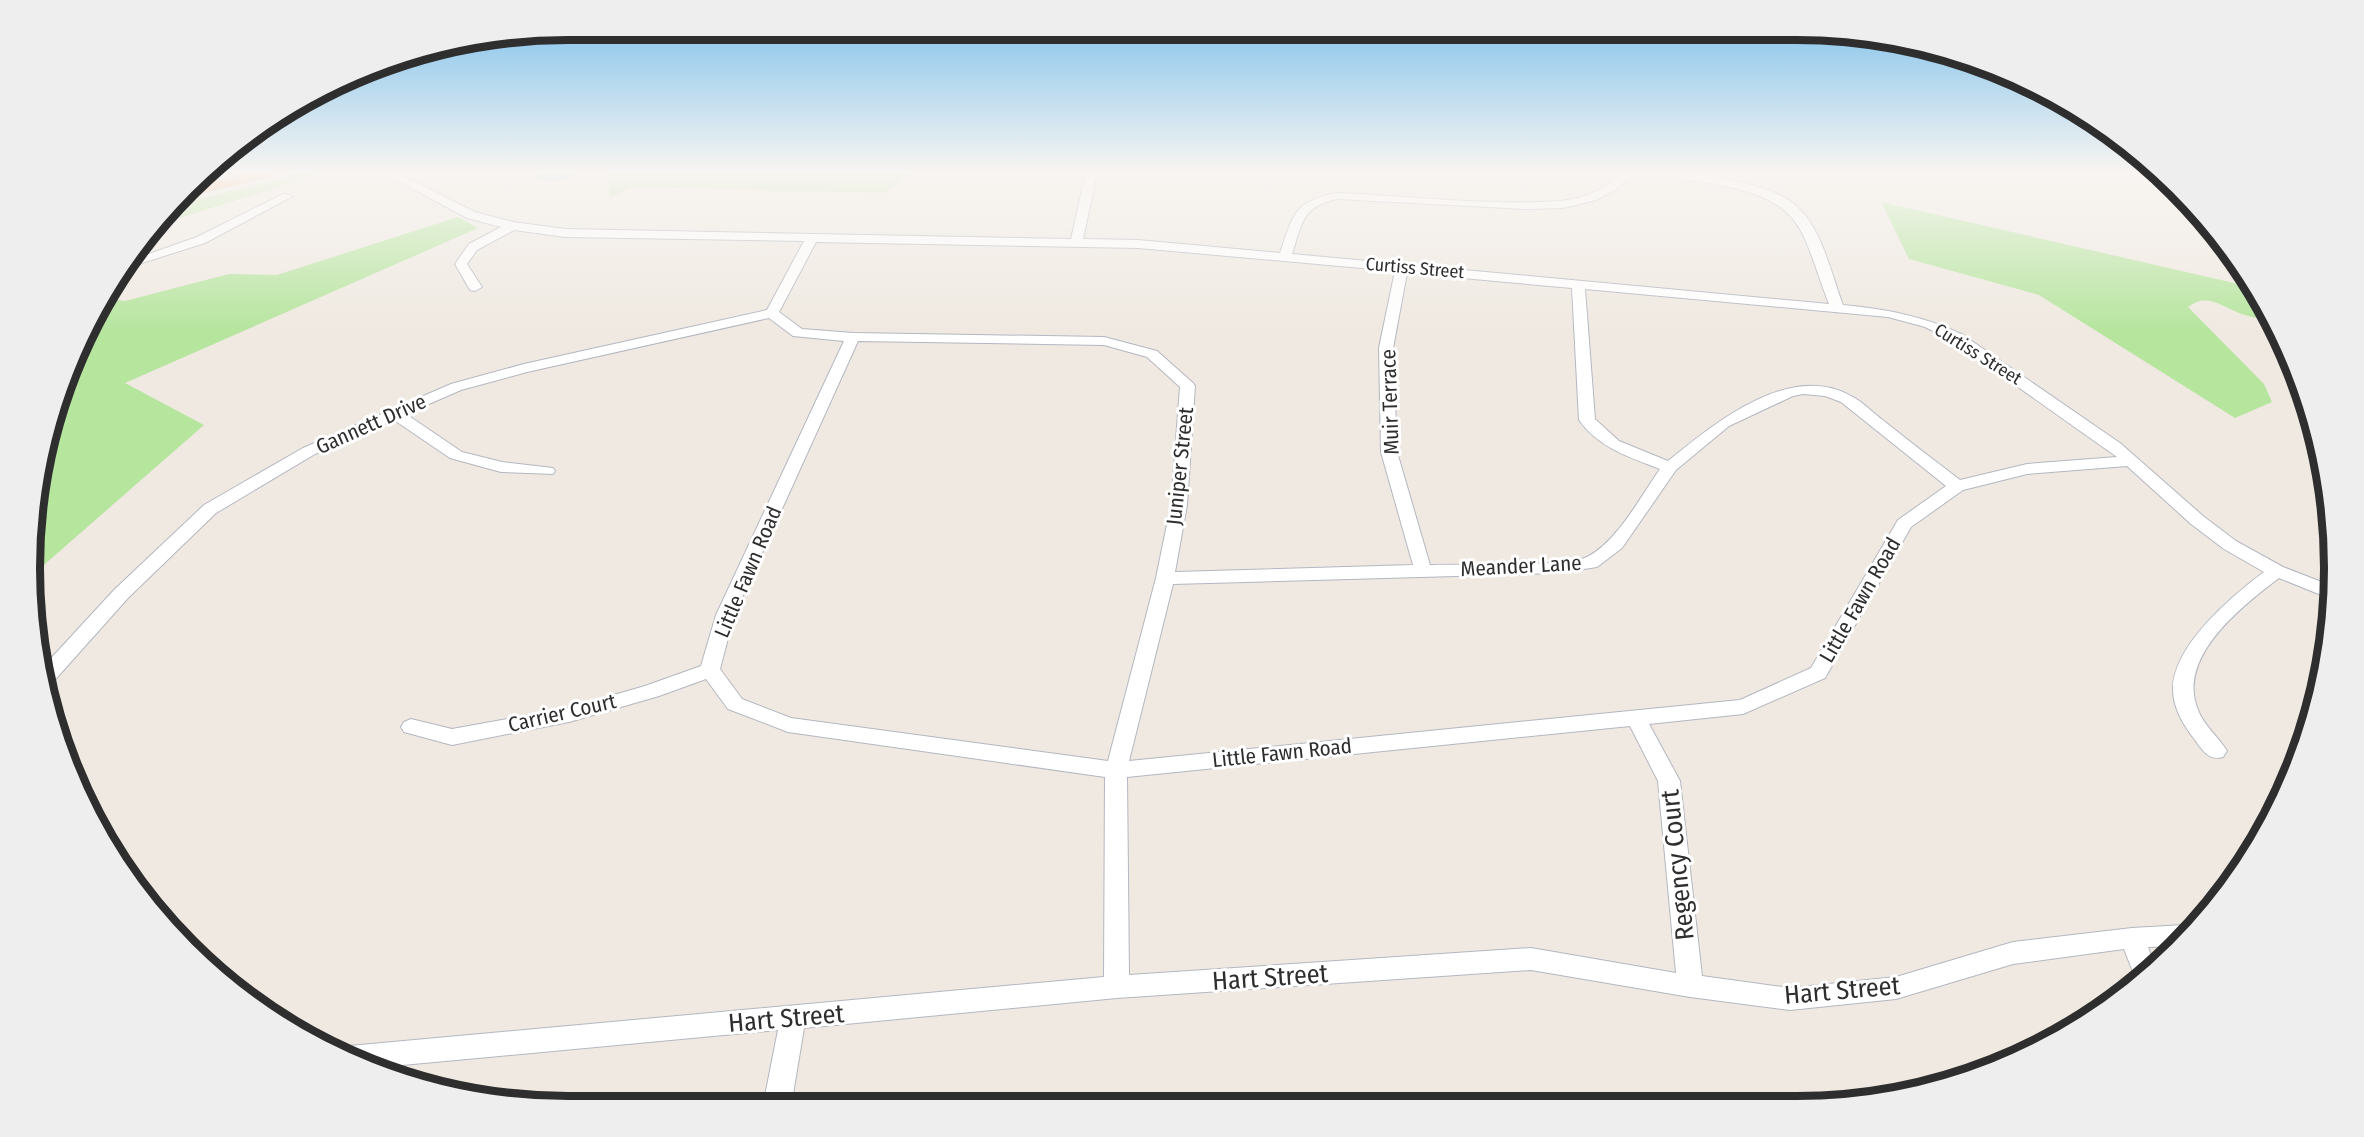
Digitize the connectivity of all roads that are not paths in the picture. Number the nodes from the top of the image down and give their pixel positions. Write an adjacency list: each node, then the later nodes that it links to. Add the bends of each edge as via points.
1 (230, 225): 10 (street, via 201,240)
2 (509, 225): 6 (street, Curtiss Street)
3 (1080, 225): 8 (street)
4 (1296, 225): 9 (street)
5 (1803, 225): 14 (street)
6 (512, 226): 7 (street, Curtiss Street, via 584,234); 13 (street, via 473,247 461,264)
7 (811, 239): 8 (street, Curtiss Street); 15 (street)
8 (1076, 243): 9 (street, Curtiss Street)
9 (1286, 256): 11 (street, Curtiss Street)
10 (139, 261)
11 (1401, 267): 12 (street, Curtiss Street); 22 (street, Muir Terrace, via 1386,348 1389,452)
12 (1578, 283): 14 (street, Curtiss Street); 19 (street, via 1587,420 1596,434 1615,446)
13 (475, 286)
14 (1837, 306): 18 (street, Curtiss Street, via 1888,312 1945,331 2077,419)
15 (772, 313): 16 (street, Juniper Street, via 798,333); 17 (street, Gannett Drive, via 524,368 456,387)
16 (853, 337): 24 (street, Juniper Street, via 1104,341 1152,354 1188,386 1179,506); 26 (street, Little Fawn Road, via 725,615)
17 (394, 412): 20 (street, via 456,455 501,466); 27 (street, Gannett Drive, via 309,451 210,509 121,594)
18 (2132, 461): 21 (street, Little Fawn Road, via 2026,469); 23 (street, Curtiss Street, via 2215,535)
19 (1670, 467): 21 (street, Meander Lane, via 1724,423 1788,392 1803,390 1827,392 1858,406); 22 (street, Meander Lane, via 1616,544 1591,563)
20 (547, 471)
21 (1957, 486): 28 (street, Little Fawn Road, via 1904,524 1818,673 1743,707)
22 (1423, 570): 24 (street, Meander Lane)
23 (2277, 571): 25 (street, Curtiss Street); 30 (street, via 2216,625 2196,650 2183,682 2189,715)
24 (1165, 578): 31 (street, Juniper Street)
25 (2323, 589)
26 (710, 670): 29 (street, Carrier Court, via 652,691 557,717 452,737); 31 (street, Little Fawn Road, via 735,704 788,725)
27 (51, 672)
28 (1635, 716): 31 (street, Little Fawn Road); 35 (street, Regency Court, via 1669,781)
29 (411, 727)
30 (2216, 751)
31 (1116, 770): 36 (street, Juniper Street)
32 (2175, 936): 33 (street, Hart Street)
33 (2132, 938): 34 (street); 35 (street, Hart Street, via 2013,953 1896,988 1790,999)
34 (2142, 966)
35 (1690, 986): 36 (street, Hart Street, via 1531,959)
36 (1117, 987): 37 (street, Hart Street)
37 (792, 1017): 38 (street, Hart Street); 39 (street)
38 (367, 1056)
39 (779, 1096)

